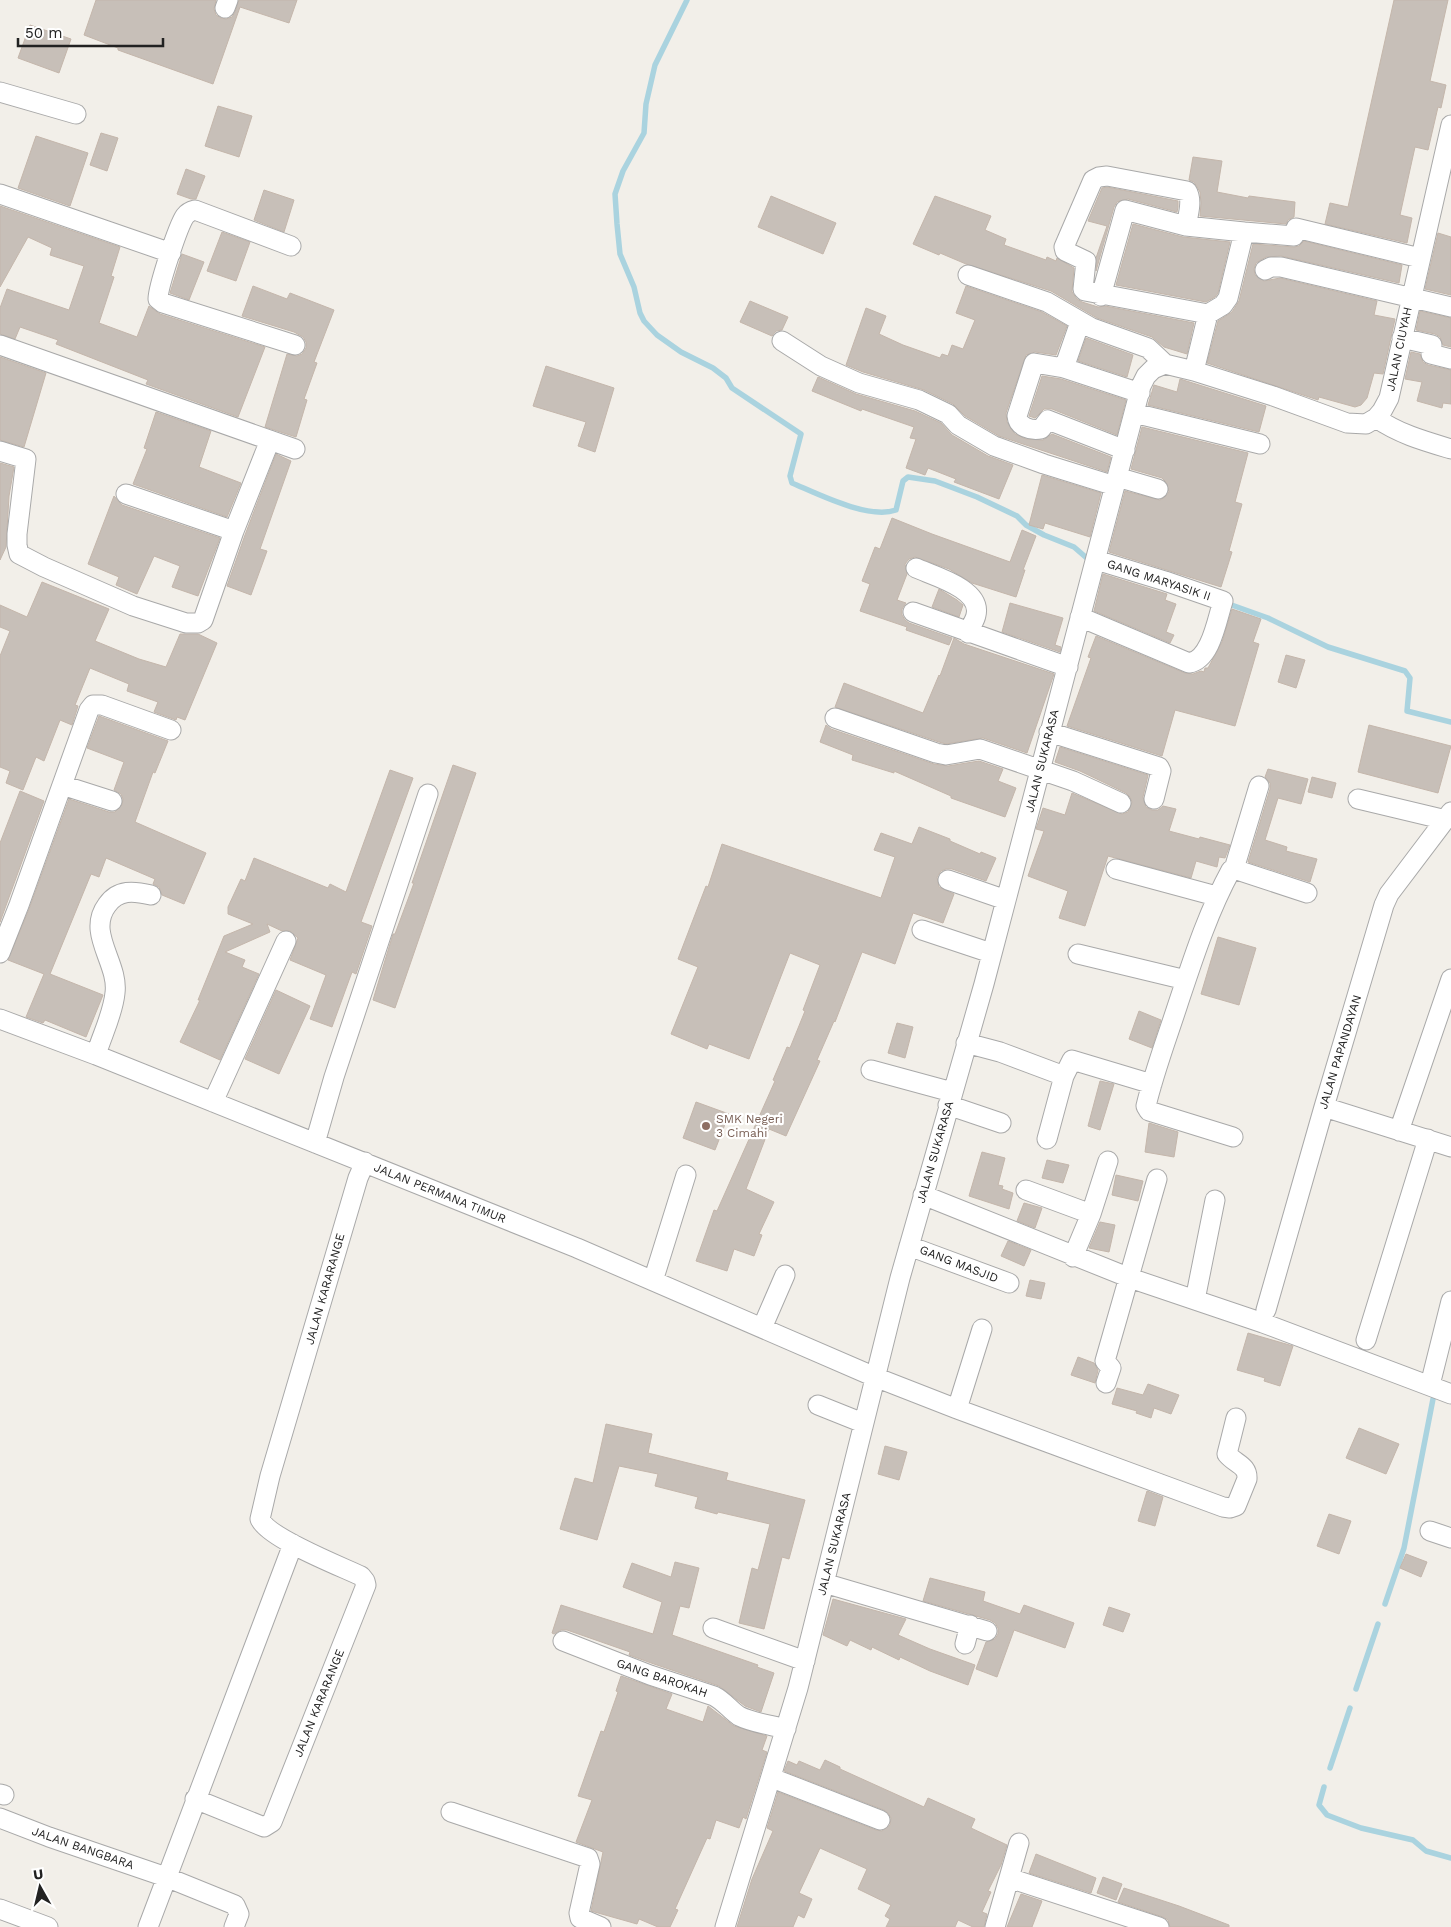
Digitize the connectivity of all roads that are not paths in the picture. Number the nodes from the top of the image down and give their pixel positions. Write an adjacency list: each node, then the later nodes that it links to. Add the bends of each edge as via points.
1 (0, 92): 2 (street)
2 (76, 114)
3 (1451, 125): 4 (street, JALAN CIUYAH)
4 (1449, 147): 10 (street, JALAN CIUYAH)
5 (0, 194): 9 (street)
6 (1186, 226): 7 (street); 13 (street, via 1125,210); 13 (street, via 1190,200 1187,191 1107,176 1093,180 1064,247 1086,261 1083,289)
7 (1244, 232): 10 (street, via 1294,236 1296,228); 16 (street, via 1228,298)
8 (291, 246): 9 (street, via 195,210 184,217)
9 (171, 252): 21 (street, via 158,299)
10 (1420, 258): 14 (street, JALAN CIUYAH)
11 (1265, 270): 14 (street, via 1281,267)
12 (968, 275): 17 (street, via 1047,302)
13 (1101, 296): 16 (street)
14 (1411, 298): 15 (street); 18 (street, JALAN CIUYAH)
15 (1451, 307)
16 (1208, 314): 25 (street)
17 (1080, 322): 23 (street, via 1148,348); 24 (street)
18 (1402, 338): 22 (street, via 1432,346 1431,354); 28 (street, JALAN CIUYAH, via 1389,398)
19 (782, 341): 35 (street, via 820,366 859,383 919,400 948,414 958,425 994,446 1044,464)
20 (0, 345): 29 (street)
21 (294, 345)
22 (1451, 359)
23 (1165, 364): 25 (street); 26 (street, via 1153,369)
24 (1064, 368): 26 (street); 33 (street, via 1034,363 1017,420 1037,430 1048,420)
25 (1194, 370): 28 (street, via 1347,422 1366,424)
26 (1143, 385): 27 (street, JALAN SUKARASA)
27 (1134, 413): 30 (street); 33 (street, JALAN SUKARASA)
28 (1376, 418): 32 (street, via 1405,435)
29 (270, 440): 31 (street); 38 (street)
30 (1260, 444)
31 (295, 449)
32 (1451, 449)
33 (1125, 450): 35 (street, JALAN SUKARASA)
34 (0, 451): 38 (street, via 26,459 17,545 19,554 133,606 198,624 203,620)
35 (1116, 481): 36 (street); 39 (street, JALAN SUKARASA)
36 (1158, 489)
37 (126, 494): 38 (street)
38 (234, 531)
39 (1096, 560): 42 (street, JALAN SUKARASA); 42 (street, GANG MARYASIK II, via 1223,601 1210,644 1200,660 1190,663)
40 (916, 568): 43 (street, via 968,591 977,614)
41 (913, 612): 43 (street)
42 (1080, 616): 44 (street, JALAN SUKARASA)
43 (968, 633): 44 (street)
44 (1068, 667): 47 (street, JALAN SUKARASA)
45 (835, 718): 48 (street, via 936,754 980,750)
46 (171, 730): 49 (street, via 102,705 93,705)
47 (1049, 732): 48 (street, JALAN SUKARASA); 52 (street, via 1159,767 1161,772)
48 (1040, 771): 55 (street, via 1073,781); 63 (street, JALAN SUKARASA)
49 (62, 785): 54 (street); 66 (street)
50 (1259, 786): 58 (street)
51 (428, 794): 85 (street)
52 (1154, 799)
53 (1358, 799): 56 (street)
54 (112, 801)
55 (1120, 803)
56 (1449, 816): 79 (street, JALAN PAPANDAYAN, via 1384,905)
57 (1116, 869): 62 (street)
58 (1234, 869): 60 (street); 62 (street)
59 (948, 880): 63 (street)
60 (1307, 892)
61 (151, 895): 73 (street, via 122,892 111,898 103,910 100,935 116,992)
62 (1216, 896): 70 (street)
63 (1006, 900): 67 (street, JALAN SUKARASA)
64 (922, 930): 67 (street)
65 (286, 941): 78 (street)
66 (0, 953)
67 (991, 953): 72 (street, JALAN SUKARASA)
68 (1078, 954): 70 (street)
69 (1451, 979): 81 (street)
70 (1186, 980): 76 (street)
71 (0, 1019): 73 (street, JALAN PERMANA TIMUR)
72 (966, 1043): 75 (street); 77 (street, JALAN SUKARASA)
73 (96, 1055): 78 (street, JALAN PERMANA TIMUR)
74 (871, 1070): 77 (street)
75 (1064, 1076): 76 (street, via 1070,1061 1074,1060); 83 (street)
76 (1152, 1084): 82 (street, via 1146,1106 1149,1111)
77 (950, 1099): 80 (street); 92 (street, JALAN SUKARASA)
78 (213, 1102): 85 (street, JALAN PERMANA TIMUR)
79 (1324, 1107): 81 (street); 103 (street, JALAN PAPANDAYAN)
80 (1001, 1123)
81 (1399, 1130): 84 (street)
82 (1233, 1137)
83 (1047, 1139)
84 (1428, 1139): 86 (street); 106 (street)
85 (315, 1143): 88 (street, JALAN PERMANA TIMUR)
86 (1451, 1147)
87 (1108, 1161): 94 (street)
88 (365, 1162): 99 (street, JALAN PERMANA TIMUR); 117 (street, JALAN KARARANGE, via 260,1519 263,1525)
89 (686, 1175): 99 (street)
90 (1157, 1179): 98 (street)
91 (1026, 1190): 94 (street)
92 (923, 1195): 95 (street, JALAN SUKARASA); 96 (street)
93 (1215, 1200): 101 (street)
94 (1091, 1214): 96 (street)
95 (909, 1246): 100 (street, GANG MASJID); 107 (street, JALAN SUKARASA)
96 (1073, 1257): 98 (street)
97 (784, 1275): 104 (street)
98 (1130, 1278): 101 (street); 108 (street, via 1105,1361 1111,1368)
99 (653, 1281): 104 (street, JALAN PERMANA TIMUR)
100 (1009, 1283)
101 (1195, 1300): 109 (street)
102 (1451, 1301): 109 (street)
103 (1266, 1310)
104 (762, 1328): 107 (street, JALAN PERMANA TIMUR)
105 (982, 1329): 112 (street)
106 (1366, 1340)
107 (875, 1377): 112 (street, JALAN PERMANA TIMUR); 114 (street, JALAN SUKARASA)
108 (1106, 1383)
109 (1430, 1385): 110 (street)
110 (1451, 1394)
111 (818, 1405): 114 (street)
112 (957, 1409): 113 (street, JALAN PERMANA TIMUR, via 1230,1508 1236,1506 1248,1480 1247,1471 1227,1454)
113 (1236, 1418)
114 (863, 1423): 118 (street, JALAN SUKARASA)
115 (1430, 1531): 116 (street)
116 (1451, 1538)
117 (293, 1544): 125 (street); 125 (street, JALAN KARARANGE, via 362,1576 366,1585 272,1822 264,1827)
118 (824, 1583): 121 (street, via 979,1628); 122 (street, JALAN SUKARASA)
119 (713, 1628): 122 (street)
120 (563, 1641): 123 (street, GANG BAROKAH, via 714,1696 741,1717)
121 (965, 1644)
122 (805, 1661): 123 (street, JALAN SUKARASA)
123 (786, 1729): 124 (street, JALAN SUKARASA)
124 (772, 1778): 128 (street); 137 (street, JALAN SUKARASA)
125 (195, 1799): 130 (street)
126 (451, 1812): 136 (street, via 588,1858 590,1864 579,1913 584,1921)
127 (0, 1818): 130 (street, JALAN BANGBARA)
128 (880, 1820)
129 (1019, 1844): 131 (street)
130 (166, 1877): 134 (street); 135 (street, JALAN BANGBARA, via 235,1905 239,1914)
131 (1009, 1878): 138 (street); 139 (street)
132 (0, 1909): 133 (street)
133 (48, 1927)
134 (148, 1927)
135 (234, 1927)
136 (601, 1927)
137 (725, 1927)
138 (995, 1927)
139 (1159, 1927)

